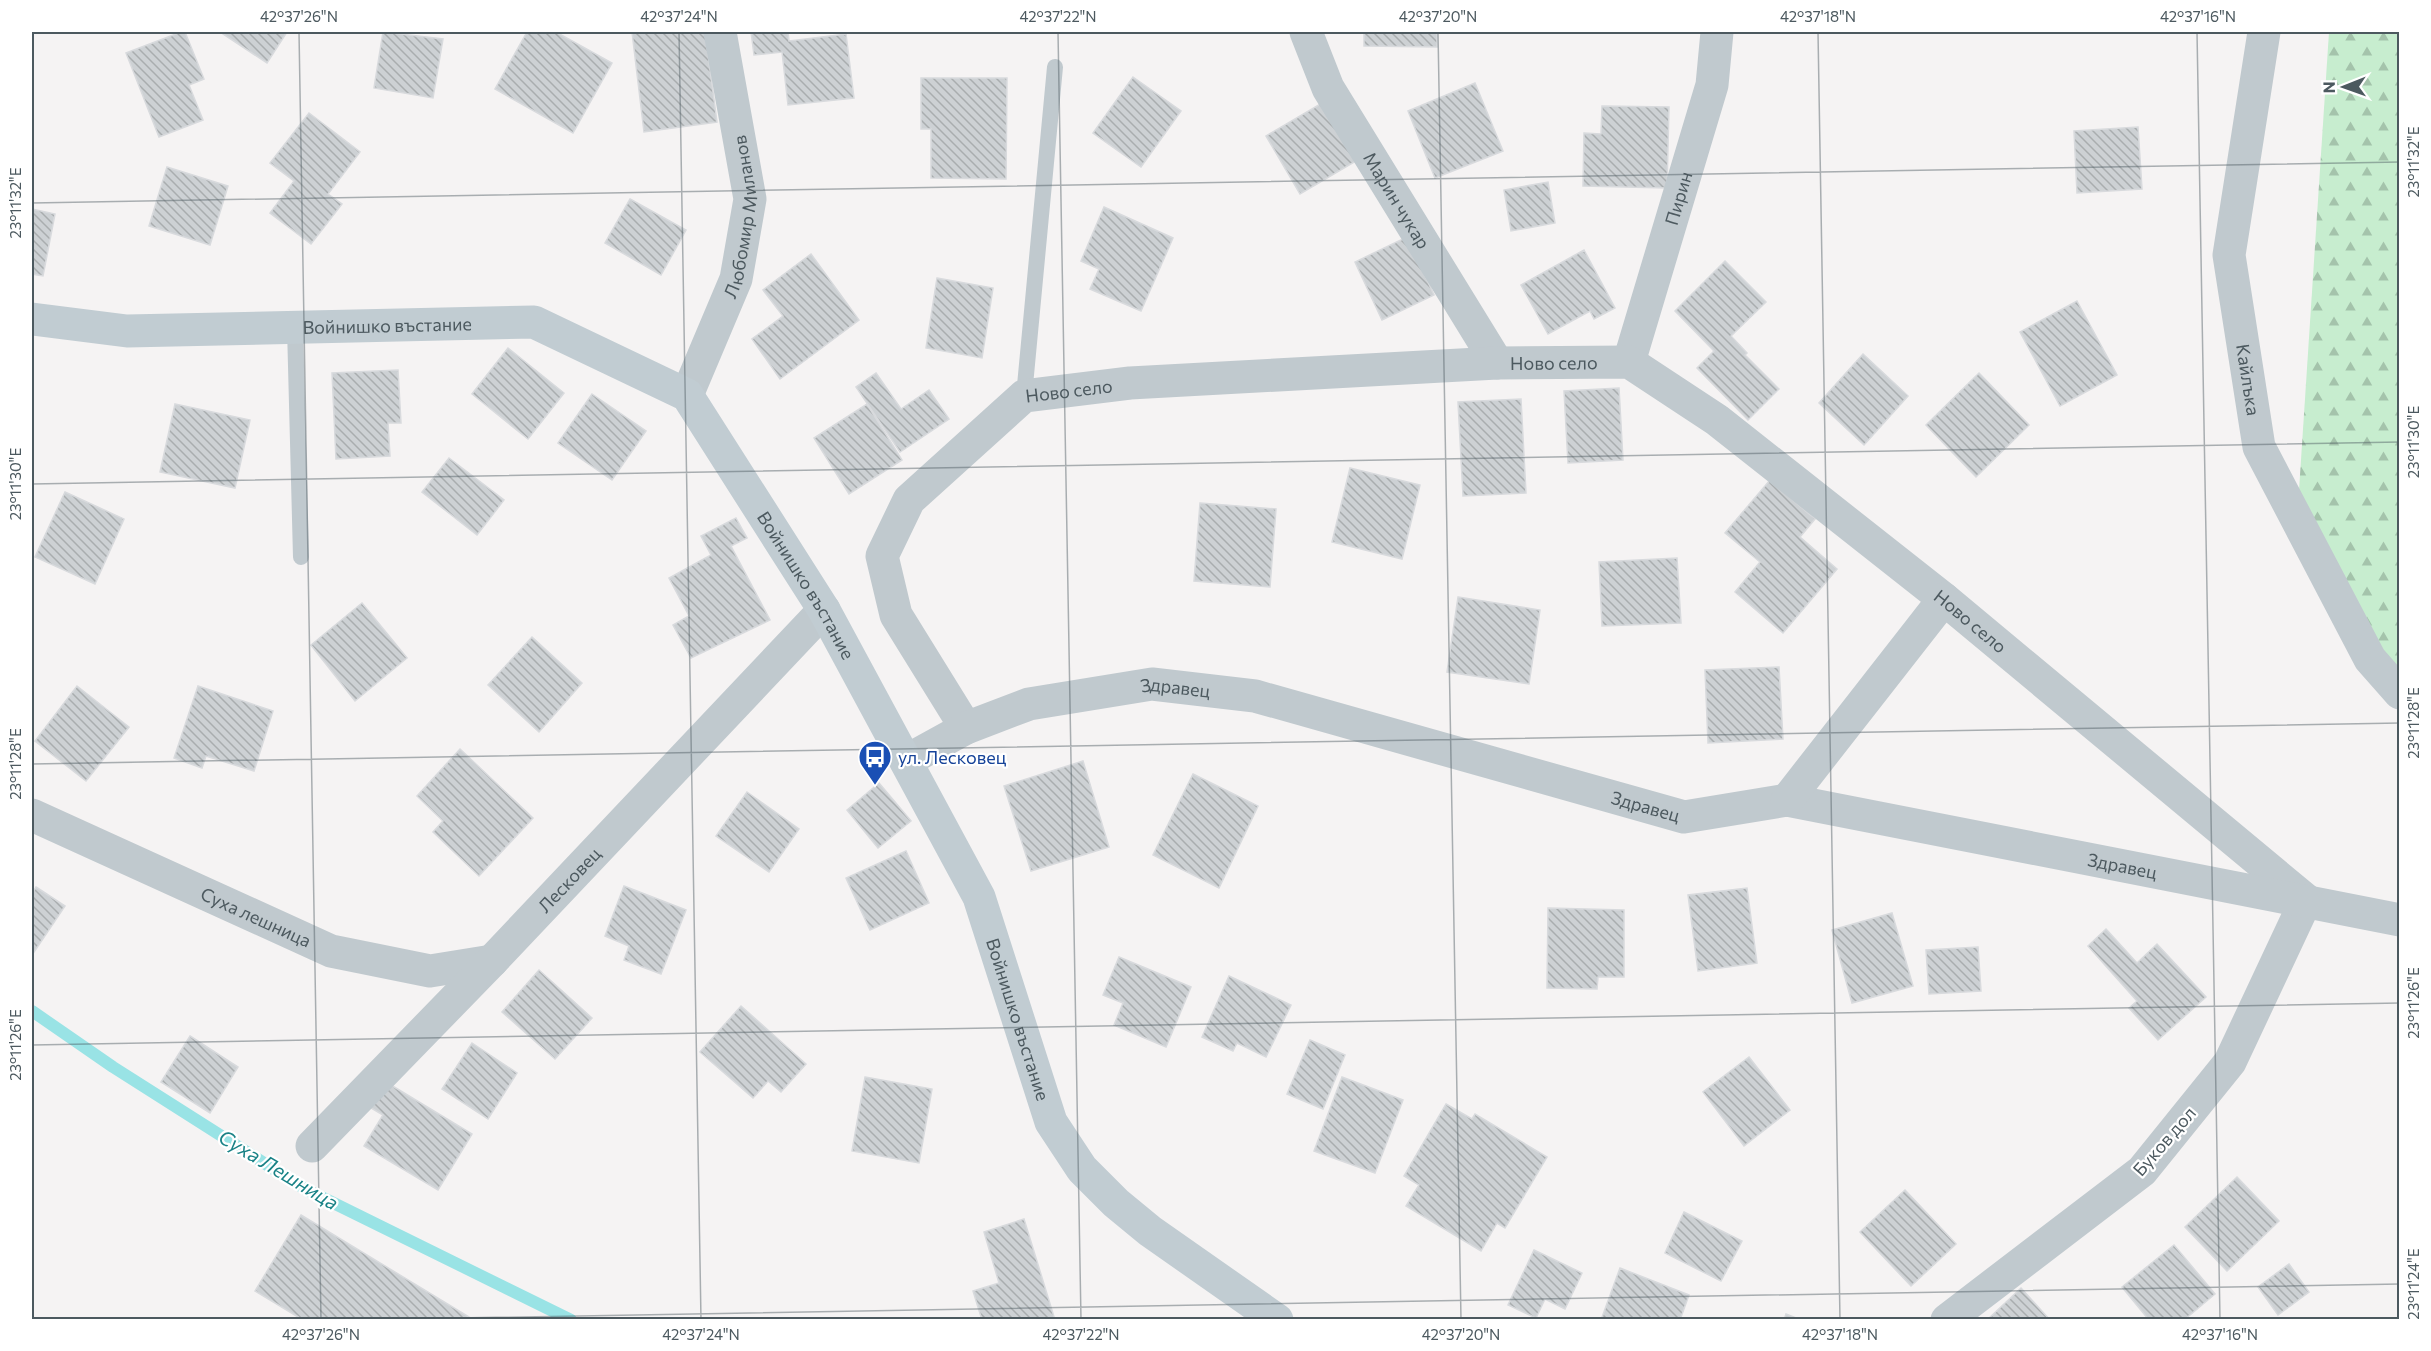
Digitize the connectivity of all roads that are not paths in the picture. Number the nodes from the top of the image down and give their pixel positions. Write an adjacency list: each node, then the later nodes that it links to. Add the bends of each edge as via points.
1 (720, 32): 10 (street, Любомир Миланов, via 750,199 736,279)
2 (1306, 32): 9 (street, Марин чукар, via 1328,88)
3 (1717, 32): 8 (street, Пирин, via 1712,85)
4 (2264, 32): 15 (street, Кайлъка, via 2229,255 2259,447 2370,659)
5 (1055, 67): 11 (lane)
6 (32, 319): 7 (street, Войнишко въстание, via 127,332)
7 (295, 328): 10 (street, Войнишко въстание, via 534,322); 12 (lane)
8 (1629, 362): 9 (street, Ново село); 13 (street, Ново село, via 1717,420)
9 (1497, 363): 11 (street, Ново село, via 1130,383)
10 (687, 395): 14 (street, Войнишко въстание)
11 (1024, 396): 16 (street, Ново село, via 909,500 882,556 896,615)
12 (301, 557)
13 (1944, 598): 18 (street); 20 (street, Ново село)
14 (824, 610): 17 (street, Войнишко въстание); 22 (street, Лесковец)
15 (2400, 693)
16 (966, 728): 17 (street, Здравец); 18 (street, Здравец, via 1029,704 1152,684 1255,696 1684,817)
17 (906, 761): 24 (street, Войнишко въстание, via 979,897 1051,1122 1076,1160 1116,1203 1150,1231)
18 (1786, 800): 20 (street, Здравец)
19 (32, 815): 22 (street, Суха лешница, via 331,951 430,971)
20 (2306, 900): 21 (street, Здравец); 25 (street, Буков дол, via 2230,1062 2142,1171)
21 (2400, 920)
22 (492, 961): 23 (street, Лесковец)
23 (312, 1146)
24 (1277, 1320)
25 (1947, 1320)

